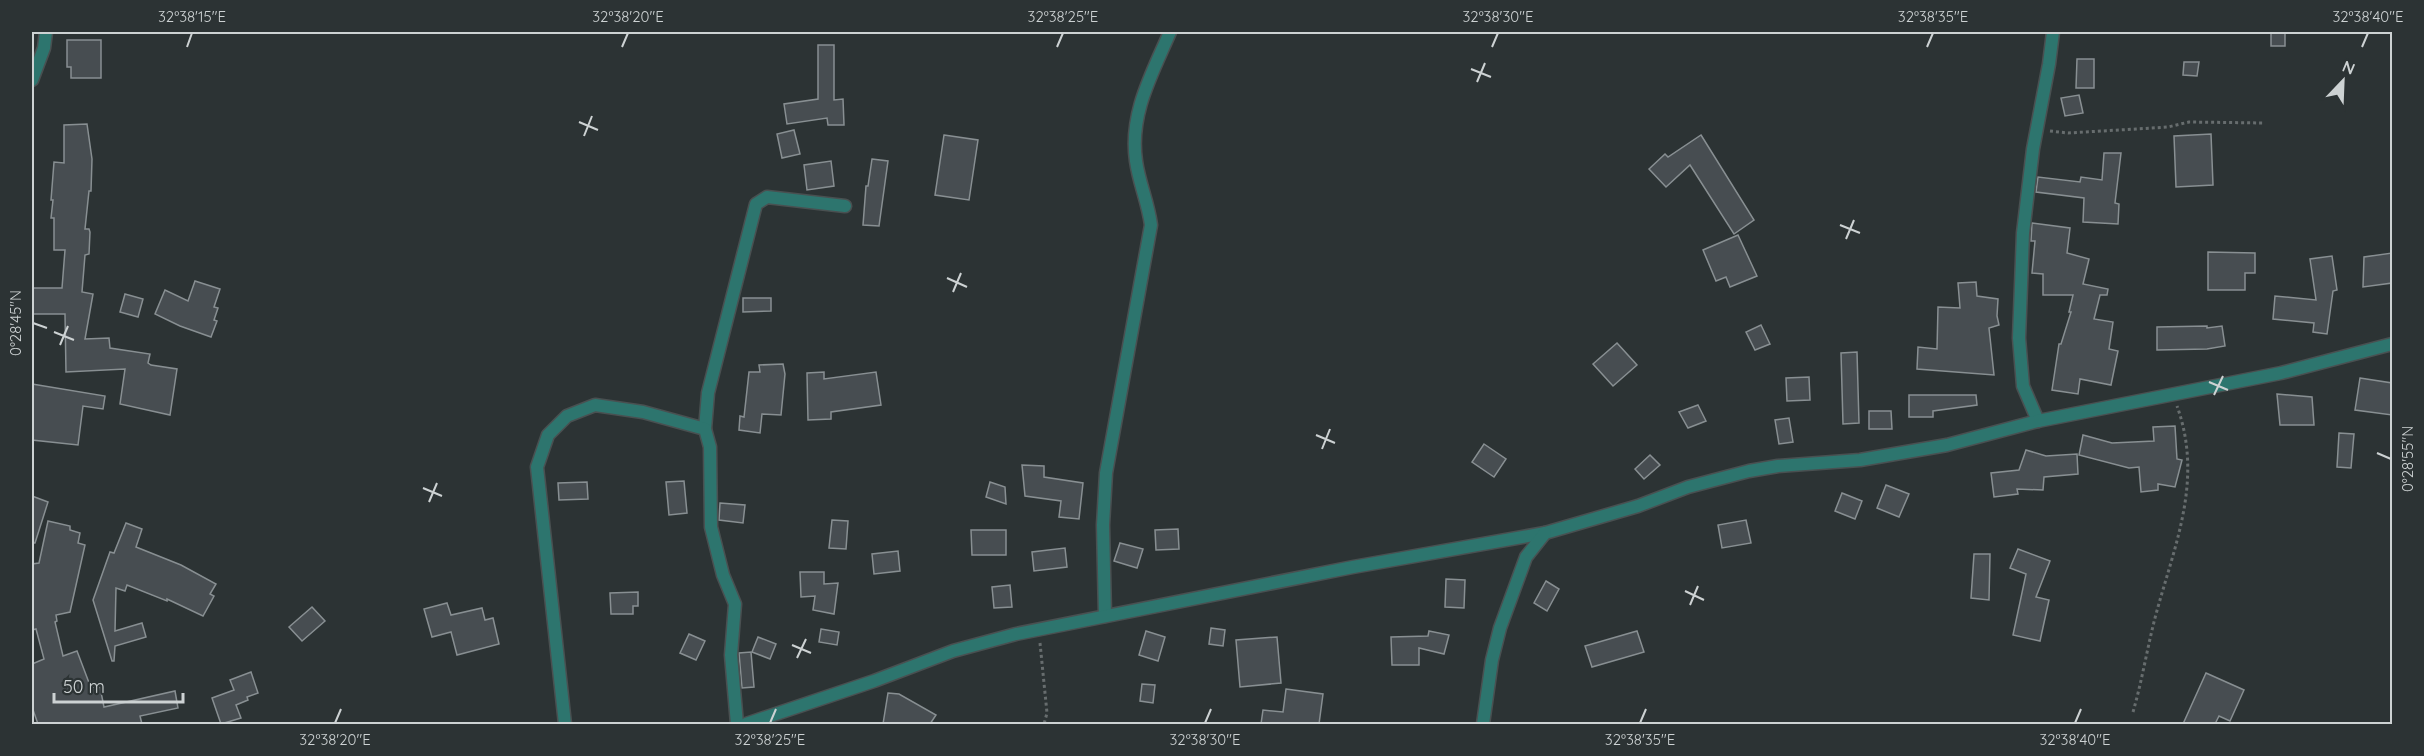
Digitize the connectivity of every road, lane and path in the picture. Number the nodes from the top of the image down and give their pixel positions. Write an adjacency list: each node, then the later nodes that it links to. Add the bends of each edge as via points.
1 (46, 32): 4 (street)
2 (1170, 32): 13 (street, via 1142,97 1133,139 1139,183 1151,225 1106,473)
3 (2053, 32): 6 (street)
4 (32, 80)
5 (2265, 123): 6 (path, via 2189,122 2168,127 2068,133)
6 (2037, 129): 10 (street, via 2023,233 2019,338 2023,386)
7 (845, 206): 11 (street, via 767,197 756,204 708,393)
8 (2392, 344): 9 (street)
9 (2173, 396): 10 (street); 15 (path, via 2183,422 2188,495)
10 (2038, 421): 12 (street, via 1936,447 1860,460 1749,471)
11 (705, 429): 16 (street, via 643,412 595,405 567,416 548,435 537,467); 17 (street, via 710,447 711,527 735,604 731,655)
12 (1545, 533): 13 (street); 20 (street, via 1526,557 1500,628)
13 (1105, 616): 14 (street)
14 (1038, 630): 18 (street, via 953,651); 19 (path, via 1047,713)
15 (2133, 712)
16 (565, 724)
17 (737, 724)
18 (746, 724)
19 (1044, 724)
20 (1483, 724)

